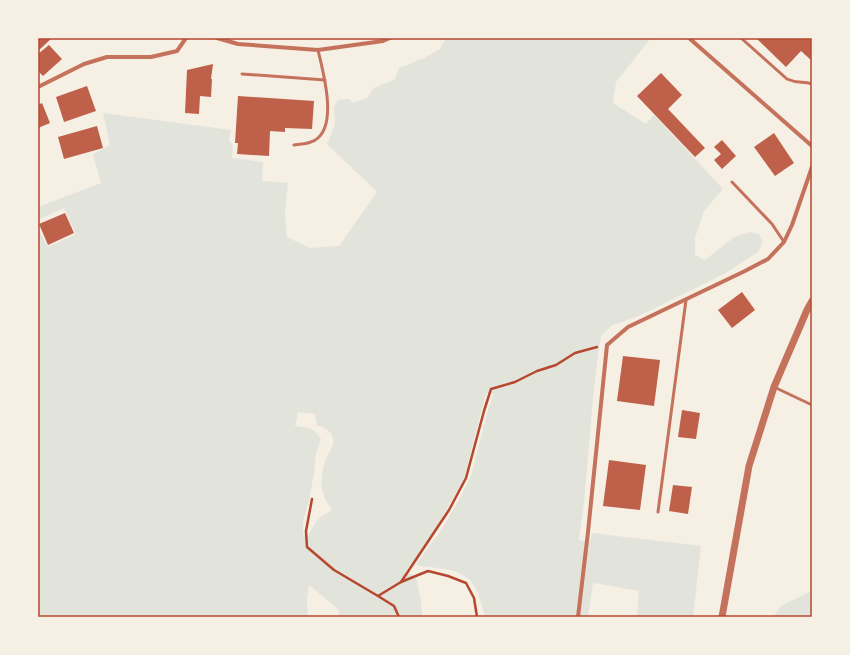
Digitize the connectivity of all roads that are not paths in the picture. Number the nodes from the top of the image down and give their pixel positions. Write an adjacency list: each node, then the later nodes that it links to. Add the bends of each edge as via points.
1 (186, 38): 10 (street, via 176,51 151,58 107,57 84,64)
2 (216, 38): 6 (street, via 238,44)
3 (390, 38): 6 (street)
4 (689, 38): 12 (street)
5 (741, 38): 9 (lane, via 787,79 796,83)
6 (318, 50): 8 (lane)
7 (242, 74): 8 (lane)
8 (325, 80): 11 (lane, via 328,106 326,124 318,138)
9 (812, 84)
10 (38, 87)
11 (294, 145)
12 (812, 146)
13 (812, 168): 15 (street)
14 (732, 182): 15 (lane, via 772,224)
15 (784, 242): 16 (street, via 768,259)
16 (686, 300): 20 (lane); 21 (street, via 628,327 607,344)
17 (812, 301): 18 (street)
18 (774, 387): 19 (lane); 22 (street, via 749,466)
19 (812, 405)
20 (658, 512)
21 (578, 617)
22 (722, 617)

